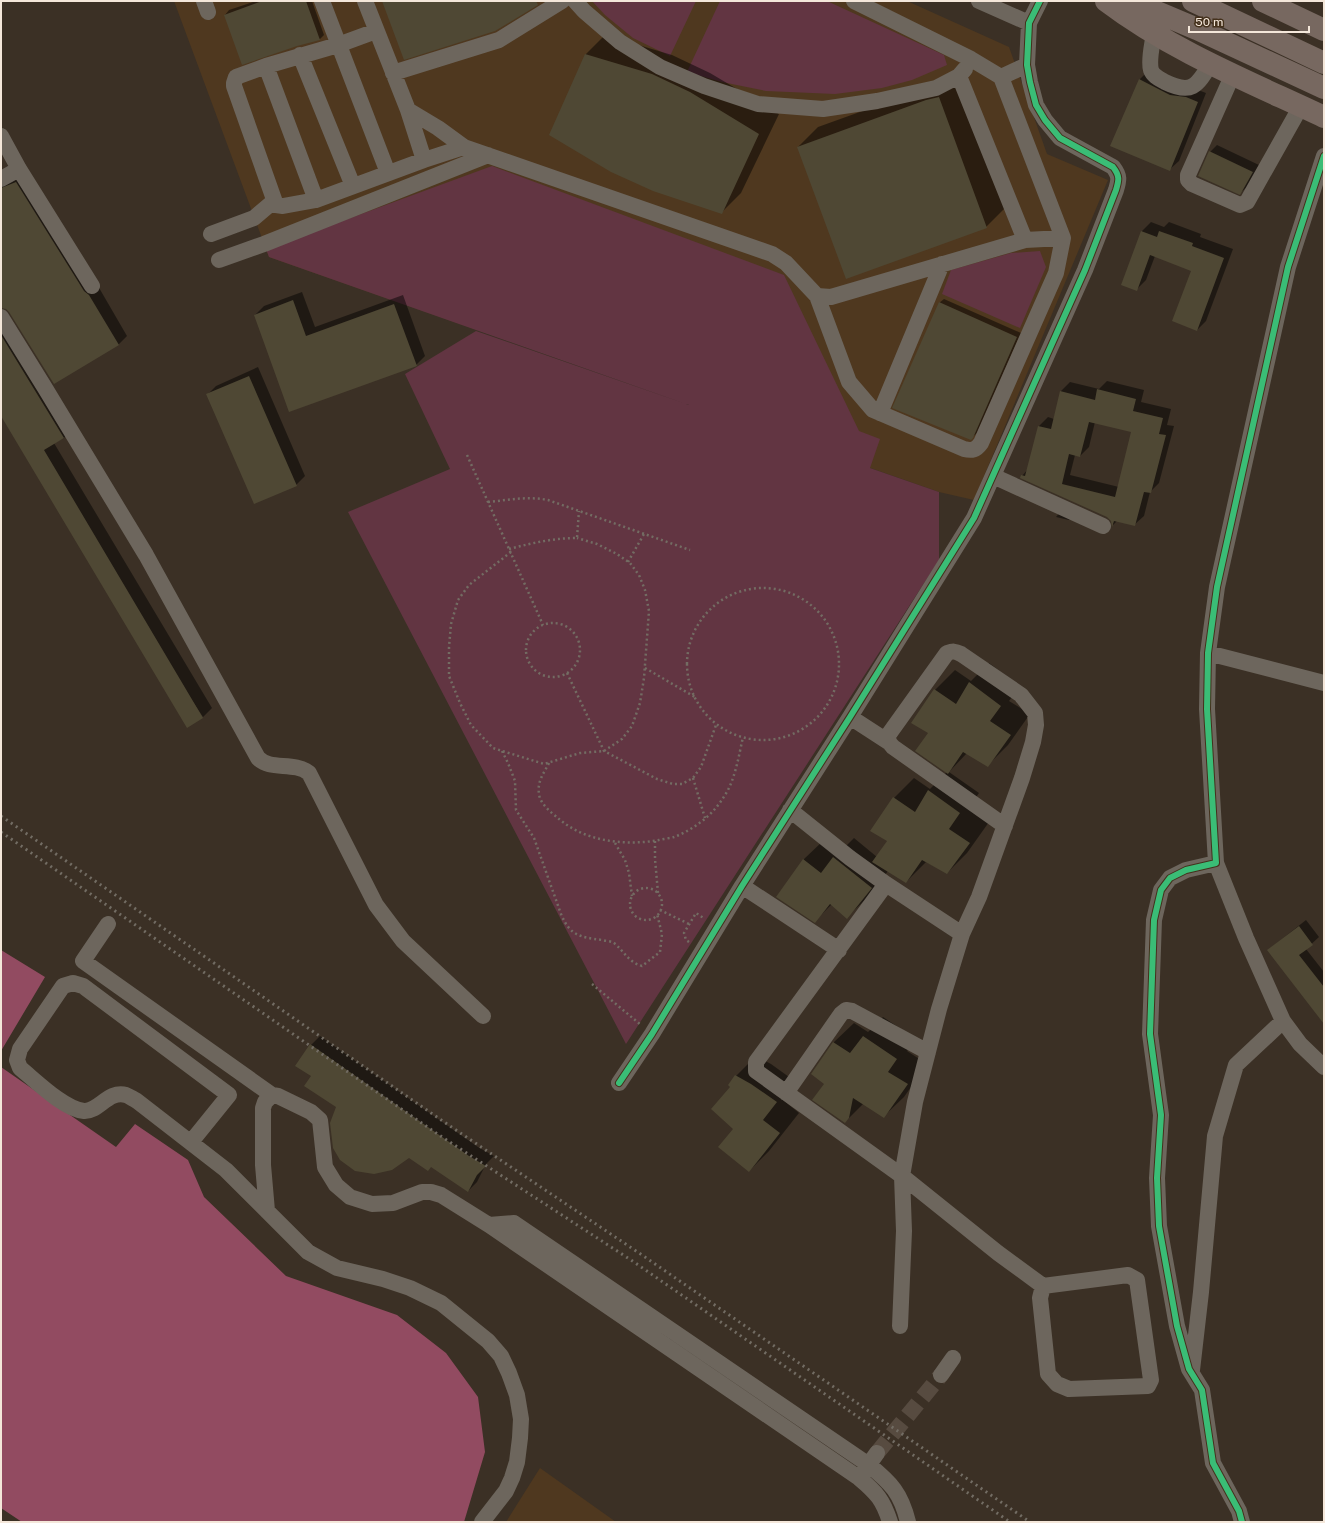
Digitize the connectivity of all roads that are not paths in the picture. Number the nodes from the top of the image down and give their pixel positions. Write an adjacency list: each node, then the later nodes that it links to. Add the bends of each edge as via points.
1 (322, 1): 16 (street)
2 (365, 1): 14 (street)
3 (562, 1): 23 (street, via 499,40)
4 (575, 1): 25 (street, via 620,42 660,67 704,86 758,104 823,108 877,101 936,88)
5 (854, 1): 18 (street)
6 (979, 1): 12 (street)
7 (1040, 1): 12 (street)
8 (1106, 1): 15 (highway)
9 (1131, 1): 27 (highway)
10 (1263, 1): 13 (highway)
11 (1201, 5): 20 (highway)
12 (1029, 23): 21 (street)
13 (1324, 30)
14 (376, 31): 16 (street); 23 (street)
15 (1154, 32): 19 (highway); 19 (street, via 1150,60 1151,70 1158,78 1177,88 1189,88 1200,80)
16 (338, 45): 17 (street); 37 (street)
17 (300, 55): 22 (street); 39 (street)
18 (971, 59): 25 (street); 26 (street)
19 (1211, 63): 24 (highway)
20 (1324, 63)
21 (1027, 65): 26 (street); 51 (street, via 1036,105 1045,120 1060,138 1113,167 1119,174 1119,180 1085,270)
22 (266, 66): 40 (street); 41 (street, via 238,75 234,83)
23 (393, 73): 29 (street)
24 (1234, 74): 28 (highway); 28 (street, via 1188,175 1188,180 1192,184 1240,205 1247,202)
25 (959, 76): 44 (street)
26 (1000, 77): 43 (street)
27 (1324, 88)
28 (1301, 106): 30 (highway)
29 (408, 110): 32 (street); 35 (street)
30 (1324, 117)
31 (1, 136): 36 (street)
32 (464, 147): 33 (street); 35 (street)
33 (488, 155): 45 (street); 48 (street, via 772,254 786,263)
34 (1324, 156): 53 (street, via 1286,275 1217,587)
35 (424, 160): 37 (street)
36 (19, 169): 38 (street); 47 (street)
37 (388, 173): 39 (street)
38 (1, 179)
39 (353, 186): 40 (street)
40 (316, 200): 41 (street, via 283,206 276,205)
41 (274, 201): 42 (street, via 254,218)
42 (211, 234)
43 (1063, 238): 44 (street); 50 (street, via 1056,273 977,448 972,451 964,449)
44 (1025, 240): 46 (street)
45 (219, 260)
46 (942, 264): 48 (street, via 831,297); 50 (street)
47 (92, 286)
48 (817, 296): 50 (street, via 849,382 873,410)
49 (1, 317): 65 (street, via 146,555 258,758 264,763 295,766 309,773 376,905 388,923 403,941)
50 (880, 413)
51 (993, 476): 52 (street); 55 (street, via 974,518)
52 (1103, 526)
53 (1208, 653): 54 (street); 59 (street, via 1207,709)
54 (1324, 683)
55 (850, 717): 56 (street); 57 (street)
56 (890, 743): 58 (street); 58 (street, via 889,734 947,653 951,651 961,654 1021,695 1035,713 1036,725 1031,749)
57 (790, 810): 60 (street); 61 (street)
58 (1005, 826): 63 (street, via 979,897)
59 (1216, 863): 66 (street); 79 (street, via 1186,870 1170,878 1160,890 1154,920 1150,1034 1160,1115 1157,1178 1159,1226 1177,1326)
60 (886, 884): 63 (street); 64 (street)
61 (742, 886): 64 (street); 69 (street, via 652,1034)
62 (108, 924): 71 (street, via 83,961)
63 (962, 934): 67 (street)
64 (839, 950): 70 (street, via 756,1062 756,1072)
65 (483, 1016)
66 (1283, 1021): 68 (street, via 1300,1044); 79 (street, via 1236,1065 1215,1136 1202,1292)
67 (928, 1052): 70 (street, via 852,1010 846,1010); 73 (street, via 914,1102)
68 (1324, 1067)
69 (619, 1083)
70 (786, 1093): 73 (street)
71 (272, 1095): 74 (street, via 265,1102 264,1108 263,1165); 75 (street, via 311,1112 320,1120 324,1167 336,1185 350,1197 379,1204 393,1203 422,1192 430,1192 441,1195)
72 (191, 1142): 72 (street, via 137,1101 125,1095 115,1095 93,1109 84,1111 68,1106 20,1068 17,1060 20,1049 63,986 72,983 83,986 229,1094); 74 (street, via 226,1170)
73 (902, 1176): 76 (street); 77 (street, via 904,1230)
74 (267, 1211): 83 (street, via 308,1252 336,1268 383,1279 442,1303 488,1341 501,1356 517,1395 521,1419 520,1438 512,1478 506,1491)
75 (489, 1225): 81 (street, via 514,1223); 82 (street)
76 (1043, 1286): 76 (street, via 1040,1298 1048,1374 1057,1384 1069,1389 1148,1386 1151,1380 1136,1280 1128,1275)
77 (900, 1326)
78 (952, 1358): 80 (street)
79 (1192, 1374): 86 (street, via 1202,1390 1213,1463)
80 (941, 1375)
81 (873, 1459): 82 (street); 85 (street, via 896,1491)
82 (859, 1478): 84 (street, via 882,1500)
83 (482, 1522)
84 (890, 1522)
85 (908, 1522)
86 (1242, 1522)

